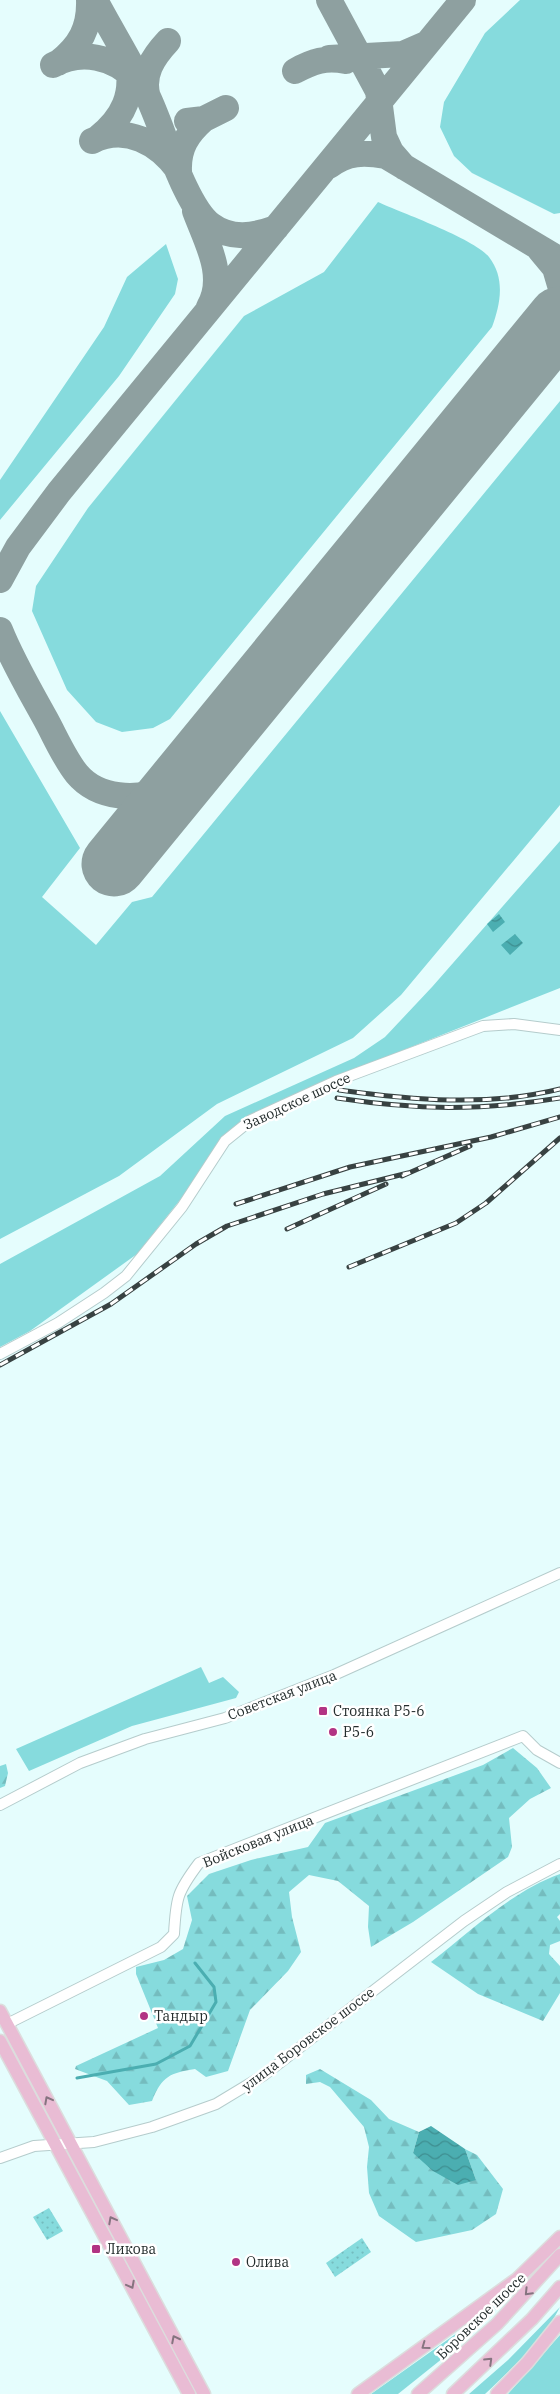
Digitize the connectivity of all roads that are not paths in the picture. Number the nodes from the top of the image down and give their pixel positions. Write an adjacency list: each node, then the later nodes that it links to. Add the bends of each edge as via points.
1 (560, 1030): 2 (street, Заводское шоссе, via 514,1024 483,1026 336,1081 251,1120 225,1141 182,1207 126,1276 58,1323)
2 (0, 1354)
3 (560, 1573): 5 (street, Советская улица, via 334,1675 225,1718 145,1739 80,1764)
4 (560, 1763): 8 (street, Войсковая улица, via 537,1750 523,1736 199,1863 176,1900 174,1934 161,1947)
5 (0, 1805)
6 (560, 1864): 11 (street, улица Боровское шоссе, via 507,1892 464,1920 264,2074 230,2096 152,2127 94,2142)
7 (0, 2012): 8 (main road)
8 (7, 2024): 11 (main road, one-way to 8)
9 (0, 2041): 10 (main road)
10 (55, 2143): 11 (street, улица Боровское шоссе); 12 (street, улица Боровское шоссе, via 34,2146); 17 (main road, one-way to 17)
11 (71, 2143): 18 (main road, one-way to 11)
12 (0, 2158)
13 (560, 2237): 19 (main road, one-way to 19, via 517,2279)
14 (560, 2255): 20 (main road, Боровское шоссе, one-way to 20, via 498,2324)
15 (560, 2287): 21 (main road, one-way to 15, via 532,2319)
16 (560, 2322): 22 (main road, via 527,2363)
17 (189, 2394)
18 (204, 2394)
19 (358, 2394)
20 (418, 2394)
21 (452, 2394)
22 (496, 2394)

